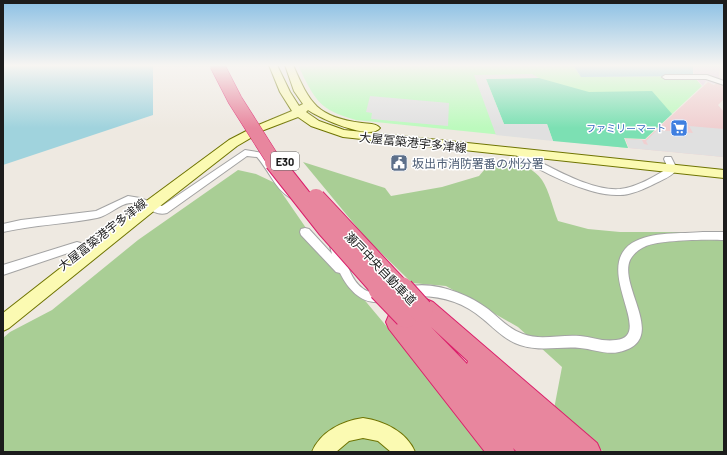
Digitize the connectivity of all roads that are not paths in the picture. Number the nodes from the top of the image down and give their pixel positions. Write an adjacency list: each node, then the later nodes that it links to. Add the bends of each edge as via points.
1 (229, 86): 21 (highway, E30, bridge, via 246,121 340,259)
2 (238, 86): 21 (highway, 瀬戸中央自動車道 / E30, bridge, via 279,153 359,246)
3 (282, 86): 5 (main road, via 285,94)
4 (297, 86): 5 (main road)
5 (299, 108): 6 (main road, 大屋冨築港宇多津線); 7 (main road, 大屋冨築港宇多津線, via 325,128); 8 (main road, 大屋冨築港宇多津線, via 353,125); 13 (main road, 大屋冨築港宇多津線, via 253,122 231,134)
6 (270, 123): 7 (main road, via 294,120); 13 (main road, 大屋冨築港宇多津線, via 233,143)
7 (352, 135): 8 (main road, 大屋冨築港宇多津線)
8 (448, 140): 9 (main road, 大屋冨築港宇多津線); 10 (main road, 大屋冨築港宇多津線)
9 (518, 152): 10 (main road, 大屋冨築港宇多津線); 10 (street, via 532,164 612,192 627,191 660,177)
10 (670, 164): 11 (main road, 大屋冨築港宇多津線); 12 (main road, 大屋冨築港宇多津線)
11 (724, 165)
12 (724, 174)
13 (146, 204): 14 (street, via 128,199 98,214); 17 (main road, 大屋冨築港宇多津線); 19 (street, via 164,210 245,154 260,155 287,193 312,204 324,216 331,227 337,256); 22 (main road, 大屋冨築港宇多津線)
14 (3, 228)
15 (305, 232): 19 (street)
16 (724, 236): 19 (street, via 664,237 634,248 624,260 622,270 636,332 632,340 624,345 525,341 510,334 482,311 453,296 440,292 416,291 371,298 361,292)
17 (84, 248): 18 (street, via 77,246); 20 (main road, 大屋冨築港宇多津線)
18 (3, 270)
19 (346, 275)
20 (3, 312)
21 (412, 314): 25 (highway); 26 (highway, 瀬戸中央自動車道 / E30); 27 (highway, 瀬戸中央自動車道 / E30); 28 (highway)
22 (3, 324)
23 (322, 452): 24 (main road, via 343,432 353,428 365,428 386,434)
24 (405, 452)
25 (502, 452)
26 (535, 452)
27 (560, 452)
28 (588, 452)

